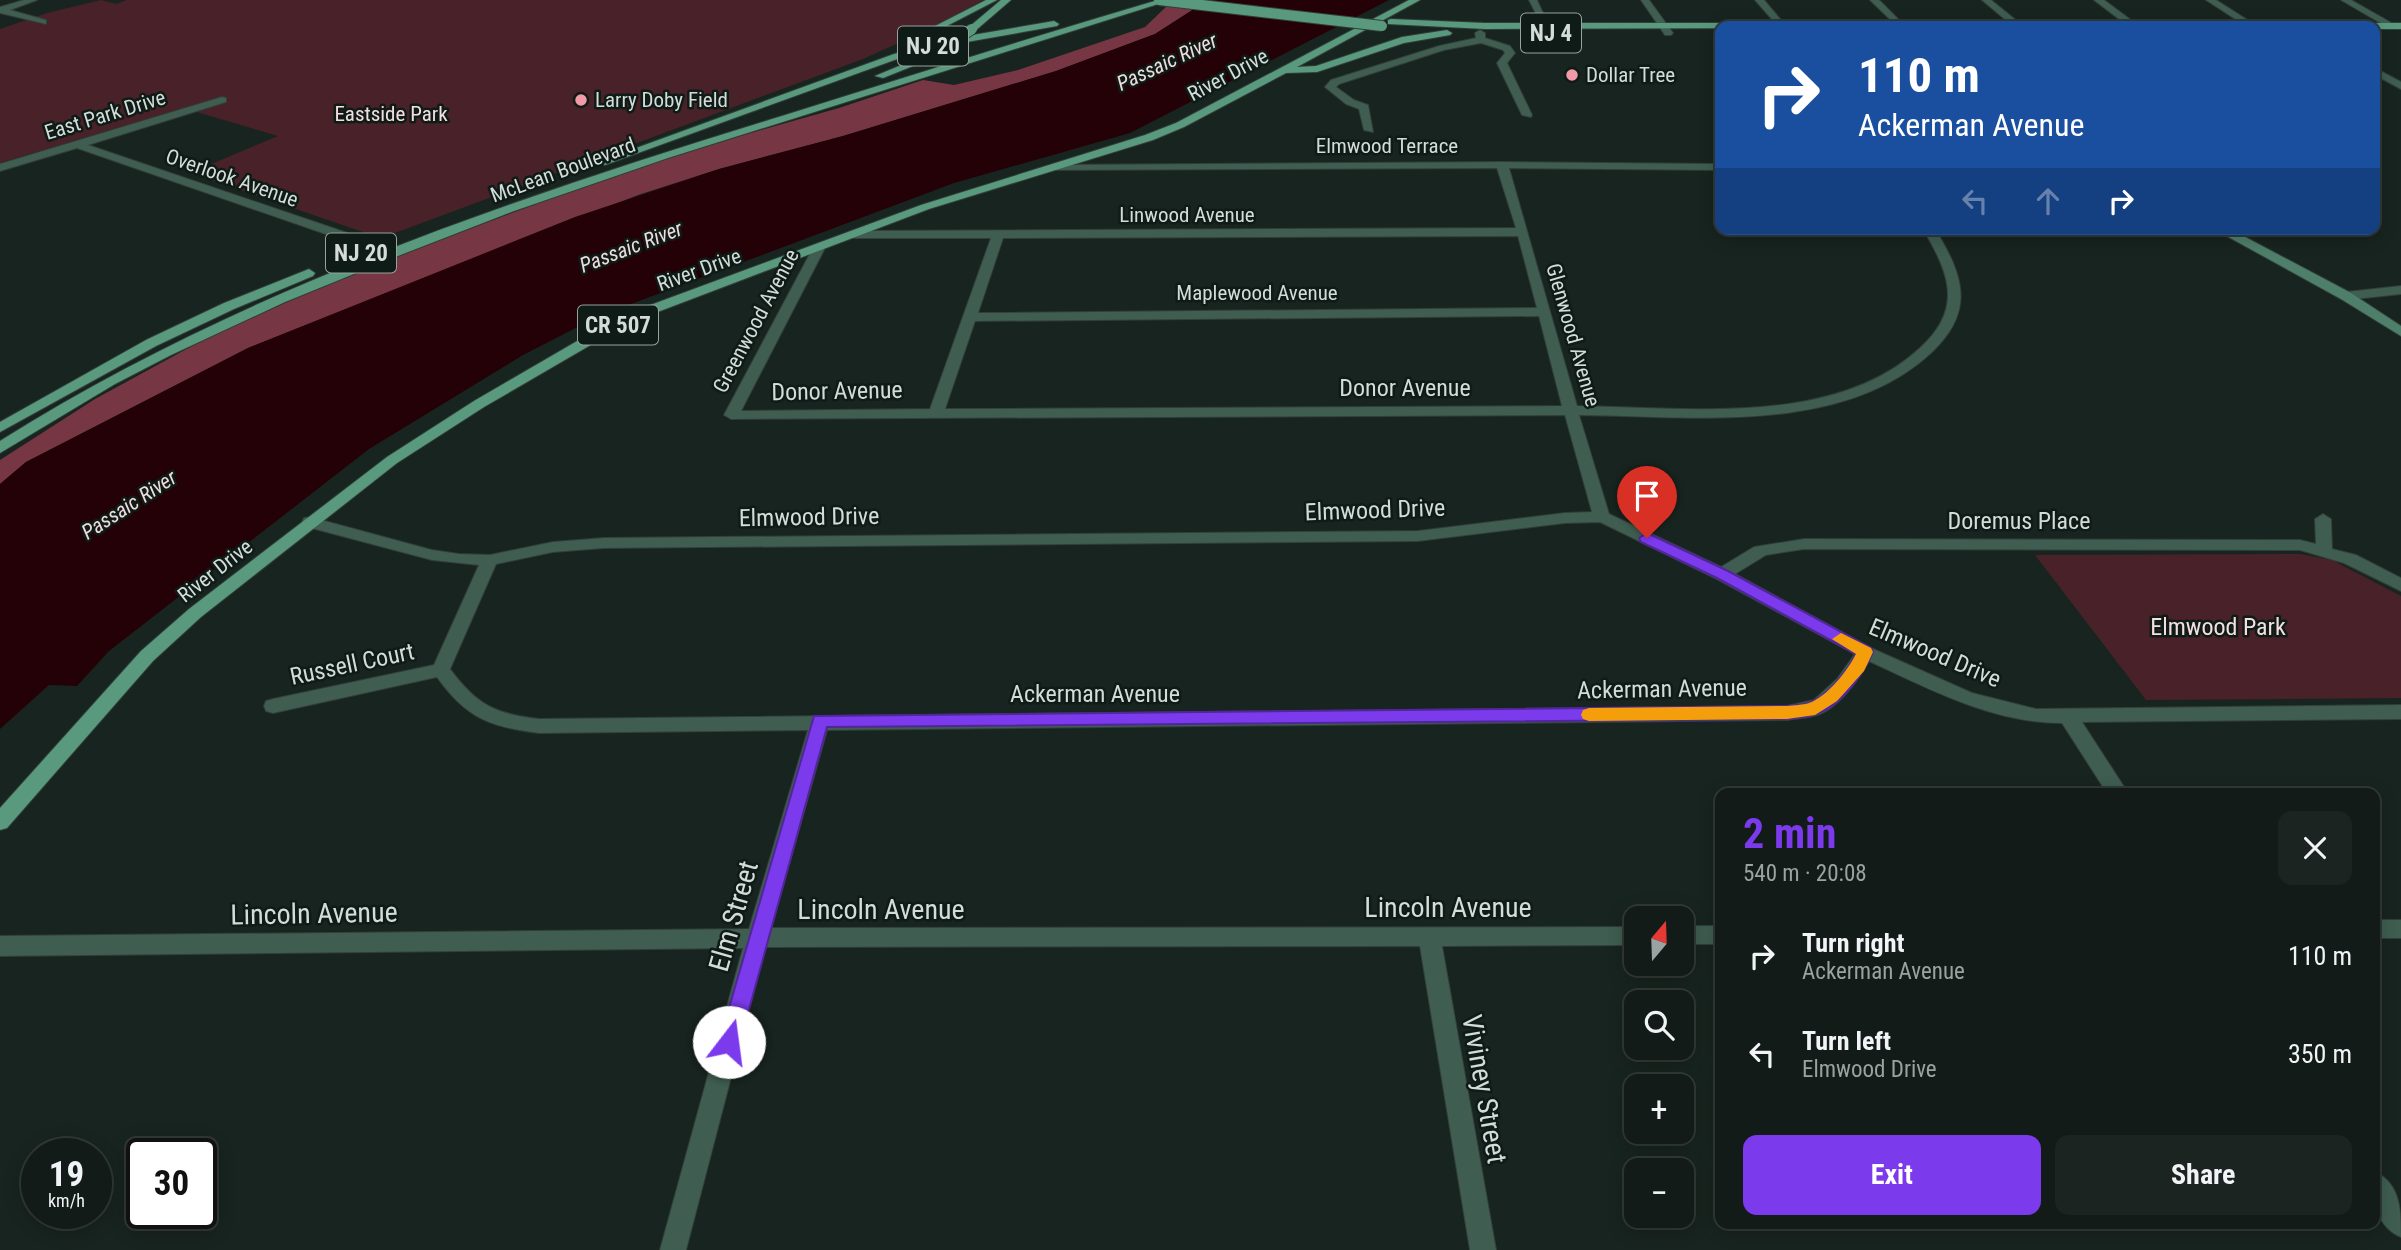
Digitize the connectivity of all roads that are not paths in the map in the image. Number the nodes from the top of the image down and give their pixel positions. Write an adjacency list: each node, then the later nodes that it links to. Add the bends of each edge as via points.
1 (33, 0): 16 (street)
2 (1146, 0): 40 (main road, McLean Boulevard / NJ 20, via 1065,22 912,51)
3 (1159, 0): 23 (main road, NJ 4, bridge)
4 (1167, 0): 48 (main road, McLean Boulevard / NJ 20)
5 (1199, 0): 23 (main road, NJ 4, bridge)
6 (1416, 0): 34 (main road, River Drive / CR 507)
7 (1533, 0): 27 (street)
8 (1645, 0): 26 (street)
9 (1759, 0): 17 (street)
10 (1874, 0): 18 (street)
11 (1986, 0): 19 (street)
12 (2098, 0): 20 (street)
13 (2210, 0): 21 (street)
14 (2345, 0): 24 (street)
15 (1003, 1): 36 (main road, bridge, via 934,54); 40 (main road)
16 (0, 10): 22 (street)
17 (1778, 21)
18 (1897, 21)
19 (2012, 21)
20 (2127, 21)
21 (2244, 21)
22 (43, 22)
23 (1387, 24): 27 (main road, NJ 4); 28 (main road, NJ 4); 33 (main road, via 1405,31 1409,36)
24 (2397, 26)
25 (1715, 27): 26 (main road, NJ 4)
26 (1665, 29): 27 (main road, NJ 4); 29 (main road, NJ 4)
27 (1548, 30): 32 (main road, NJ 4)
28 (1460, 32): 32 (main road, NJ 4); 33 (main road)
29 (1715, 33)
30 (2380, 33): 31 (main road)
31 (2401, 33)
32 (1480, 36): 41 (street, via 1510,53 1502,63); 42 (street, via 1335,82 1330,87 1364,107)
33 (1402, 40): 34 (main road, via 1317,69)
34 (1284, 69): 46 (main road, River Drive / CR 507, via 1154,136)
35 (2380, 74): 38 (street)
36 (868, 80)
37 (856, 84): 48 (main road)
38 (2401, 86)
39 (222, 100): 43 (street, East Park Drive)
40 (738, 113): 54 (main road, McLean Boulevard / NJ 20)
41 (1527, 115)
42 (1369, 130)
43 (76, 145): 45 (street, East Park Drive); 54 (street, Overlook Avenue)
44 (1502, 165): 46 (street, Elmwood Terrace); 47 (street, Elmwood Terrace); 49 (street, Glenwood Avenue)
45 (0, 167)
46 (1054, 167): 50 (main road, River Drive / CR 507, via 970,190)
47 (1715, 167)
48 (603, 174): 65 (main road, McLean Boulevard / NJ 20, via 244,313 128,371)
49 (1523, 232): 53 (street, Linwood Avenue); 58 (street, Glenwood Avenue)
50 (852, 235): 53 (street, Linwood Avenue); 55 (main road, River Drive / CR 507)
51 (1933, 235): 61 (street, Donor Avenue, via 1955,278 1954,312 1923,356 1884,380 1826,400 1761,411)
52 (2231, 235): 57 (street)
53 (998, 236): 59 (street)
54 (376, 247): 64 (main road, McLean Boulevard / NJ 20, via 166,334)
55 (819, 248): 63 (street, Greenwood Avenue); 68 (main road, River Drive / CR 507, via 642,313 571,348 392,460)
56 (2401, 290): 57 (street)
57 (2346, 296): 60 (street)
58 (1544, 312): 59 (street, Maplewood Avenue); 61 (street, Glenwood Avenue)
59 (971, 317): 62 (street)
60 (2401, 332)
61 (1572, 410): 62 (street, Donor Avenue); 66 (street, Glenwood Avenue)
62 (936, 412): 63 (street, Donor Avenue)
63 (731, 415)
64 (0, 428)
65 (0, 448)
66 (1602, 517): 70 (street, Elmwood Drive, via 1418,536 604,543 553,547); 71 (street, Elmwood Drive)
67 (2323, 519): 69 (street)
68 (310, 523): 70 (street, Elmwood Drive, via 432,555); 80 (main road, River Drive / CR 507, via 194,612 147,656)
69 (2324, 550): 71 (street, Doremus Place, via 2300,545 1804,544 1751,553); 72 (street, Doremus Place)
70 (490, 560): 74 (street)
71 (1723, 575): 73 (street, Elmwood Drive)
72 (2401, 585)
73 (1865, 652): 77 (street, Elmwood Drive, via 1967,699 2036,716); 78 (street, Ackerman Avenue, via 1858,667 1815,709 1787,713)
74 (441, 670): 75 (street, Russell Court); 78 (street, Ackerman Avenue, via 460,696 482,713 506,723 577,727)
75 (274, 706)
76 (2401, 712): 77 (street, Elmwood Drive)
77 (2068, 716): 79 (street)
78 (820, 721): 87 (street, Elm Street)
79 (2115, 788)
80 (0, 822)
81 (2380, 929): 82 (street)
82 (2401, 929)
83 (1694, 935): 84 (street)
84 (1715, 935)
85 (1624, 936): 86 (street, Lincoln Avenue)
86 (1430, 937): 87 (street, Lincoln Avenue); 92 (street, Viviney Street)
87 (757, 939): 88 (street, Lincoln Avenue); 91 (street, Elm Street)
88 (0, 946)
89 (2380, 1192): 90 (street)
90 (2401, 1224)
91 (673, 1250)
92 (1483, 1250)

